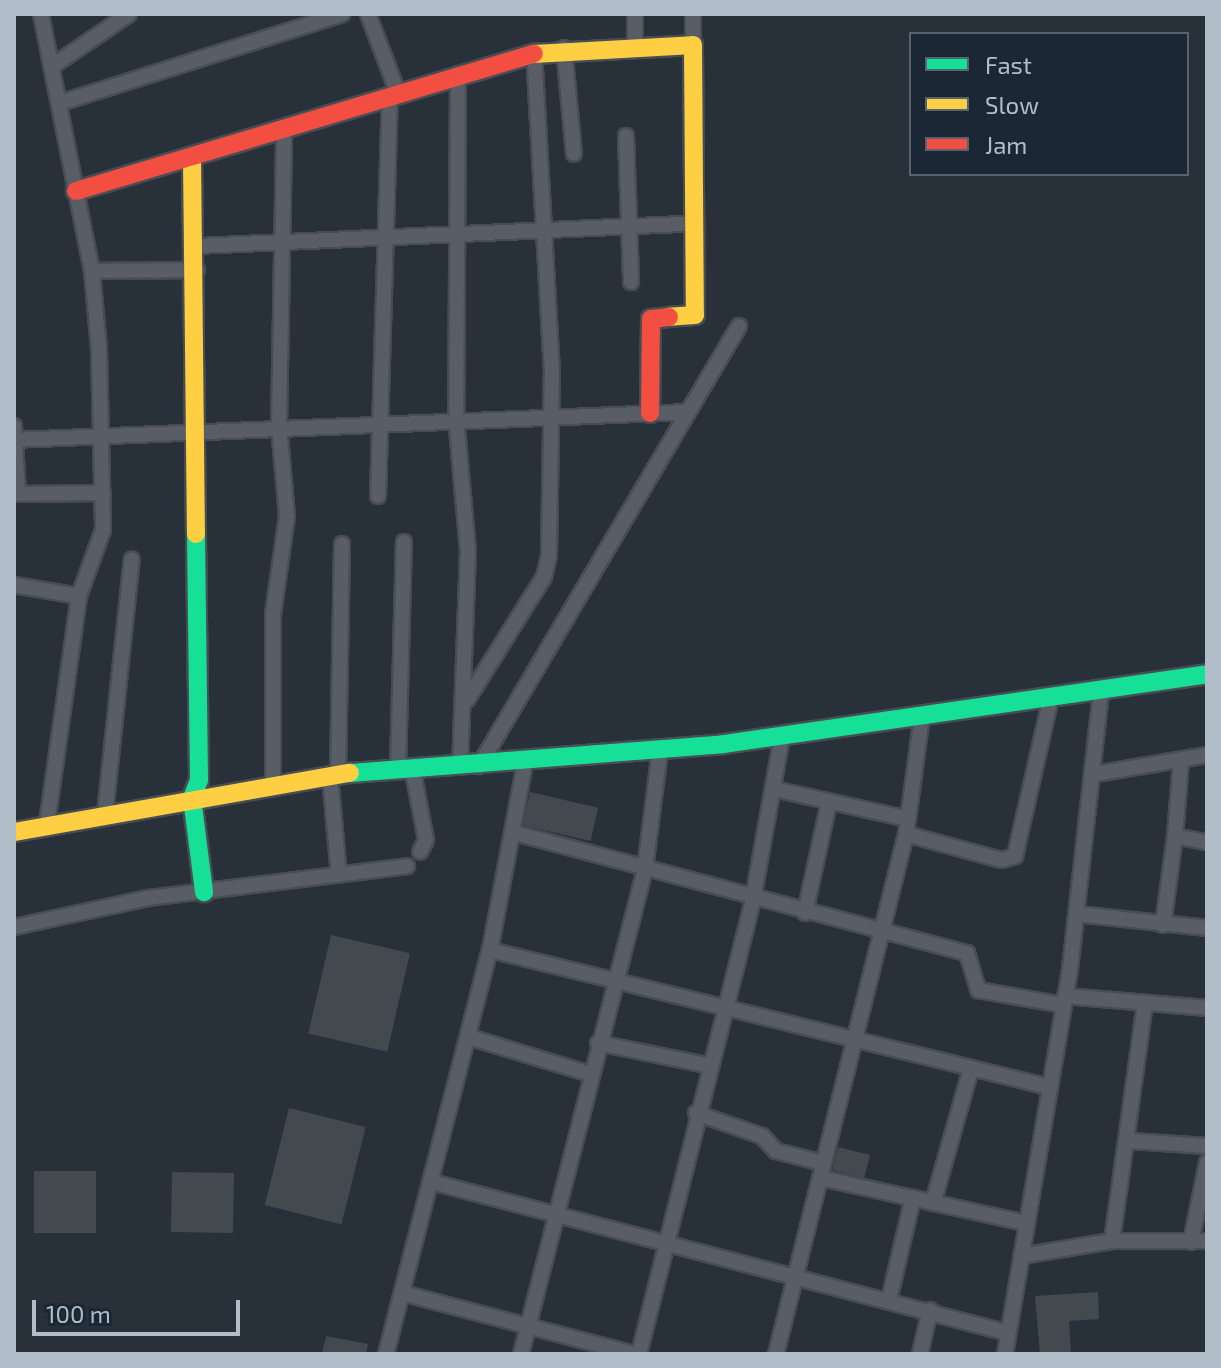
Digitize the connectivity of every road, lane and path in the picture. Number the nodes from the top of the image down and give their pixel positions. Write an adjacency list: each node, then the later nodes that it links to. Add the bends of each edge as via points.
1 (41, 14): 11 (street)
2 (129, 14): 11 (street)
3 (342, 14): 14 (street)
4 (368, 14): 13 (street)
5 (635, 14): 8 (street)
6 (693, 14): 7 (street)
7 (693, 45): 8 (street); 20 (street)
8 (635, 47): 9 (street)
9 (564, 48): 10 (street); 17 (street)
10 (534, 52): 12 (street); 22 (street)
11 (51, 67): 14 (street)
12 (458, 74): 13 (street); 23 (street)
13 (394, 94): 15 (street); 24 (street)
14 (60, 103): 19 (street)
15 (284, 127): 18 (street); 25 (street)
16 (626, 136): 21 (street)
17 (574, 154)
18 (192, 157): 19 (street); 26 (street)
19 (76, 191): 28 (street)
20 (696, 223): 21 (street); 32 (street, via 695,315 651,319)
21 (629, 227): 22 (street); 29 (street)
22 (548, 231): 23 (street); 33 (street)
23 (462, 239): 24 (street); 34 (street)
24 (381, 241): 25 (street); 35 (street)
25 (287, 244): 26 (street); 36 (street)
26 (197, 246): 27 (street)
27 (197, 270): 28 (street); 37 (street)
28 (92, 271): 39 (street)
29 (631, 282)
30 (739, 326): 31 (street)
31 (687, 412): 32 (street); 57 (street)
32 (650, 413): 33 (street)
33 (552, 415): 34 (street); 50 (street, via 544,577)
34 (456, 417): 35 (street); 50 (street, via 468,551)
35 (379, 420): 36 (street); 41 (street)
36 (279, 427): 37 (street); 62 (street, via 287,516 273,614)
37 (192, 431): 39 (street); 64 (street, via 199,780)
38 (14, 435): 39 (street); 40 (street, via 18,494)
39 (99, 435): 40 (street)
40 (103, 493): 46 (street, via 100,545)
41 (378, 496)
42 (404, 542): 59 (street)
43 (342, 544): 60 (street)
44 (132, 559): 66 (street)
45 (14, 585): 46 (street)
46 (79, 596): 67 (street)
47 (1207, 674): 48 (street)
48 (1101, 691): 49 (street); 61 (street)
49 (1051, 697): 51 (street); 68 (street, via 1015,856 1002,860)
50 (464, 703): 58 (street)
51 (922, 716): 52 (street); 68 (street)
52 (782, 736): 53 (street); 63 (street)
53 (660, 750): 56 (street); 75 (street)
54 (1207, 755): 55 (street)
55 (1181, 760): 61 (street); 71 (street)
56 (525, 763): 57 (street); 70 (street)
57 (479, 766): 58 (street)
58 (460, 767): 59 (street)
59 (405, 768): 60 (street); 73 (street, via 426,840)
60 (334, 774): 62 (street); 76 (street)
61 (1095, 774): 80 (street)
62 (273, 783): 64 (street)
63 (774, 789): 65 (street); 78 (street)
64 (192, 798): 66 (street); 77 (street)
65 (829, 802): 68 (street); 79 (street)
66 (105, 814): 67 (street)
67 (47, 825): 69 (street)
68 (907, 826): 84 (street)
69 (14, 832)
70 (515, 833): 75 (street); 85 (street)
71 (1175, 836): 72 (street); 81 (street)
72 (1207, 842)
73 (420, 852)
74 (407, 866): 76 (street)
75 (645, 869): 78 (street); 86 (street)
76 (339, 875): 77 (street)
77 (204, 892): 82 (street)
78 (753, 899): 79 (street); 89 (street)
79 (805, 913): 84 (street)
80 (1077, 914): 81 (street); 87 (street)
81 (1163, 925): 83 (street)
82 (14, 927)
83 (1207, 928)
84 (883, 929): 87 (street, via 967,953 978,990); 92 (street)
85 (490, 950): 86 (street); 91 (street)
86 (614, 979): 89 (street); 93 (street)
87 (1064, 1000): 88 (street); 97 (street)
88 (1145, 1003): 90 (street); 99 (street)
89 (724, 1008): 92 (street); 94 (street)
90 (1207, 1008)
91 (469, 1037): 96 (street); 103 (street)
92 (848, 1042): 95 (street); 102 (street)
93 (598, 1043): 94 (street); 96 (street)
94 (706, 1065): 98 (street)
95 (971, 1069): 97 (street); 105 (street)
96 (590, 1074): 106 (street)
97 (1049, 1087): 107 (street)
98 (696, 1113): 102 (street, via 762,1136 776,1151); 111 (street)
99 (1131, 1141): 100 (street); 108 (street)
100 (1207, 1146)
101 (1207, 1163): 110 (street)
102 (822, 1170): 104 (street); 113 (street)
103 (432, 1182): 106 (street); 114 (street)
104 (913, 1198): 105 (street); 115 (street)
105 (933, 1203): 107 (street)
106 (554, 1212): 111 (street); 117 (street)
107 (1026, 1223): 112 (street)
108 (1112, 1241): 110 (street); 112 (street)
109 (1207, 1241): 110 (street)
110 (1191, 1242)
111 (668, 1243): 113 (street); 121 (street)
112 (1021, 1256): 118 (street)
113 (794, 1277): 115 (street); 122 (street)
114 (402, 1293): 117 (street); 119 (street)
115 (889, 1300): 116 (street)
116 (930, 1310): 118 (street); 123 (street)
117 (528, 1326): 120 (street); 121 (street)
118 (1008, 1333): 124 (street)
119 (386, 1354)
120 (521, 1354)
121 (637, 1354)
122 (776, 1354)
123 (920, 1354)
124 (1005, 1354)

